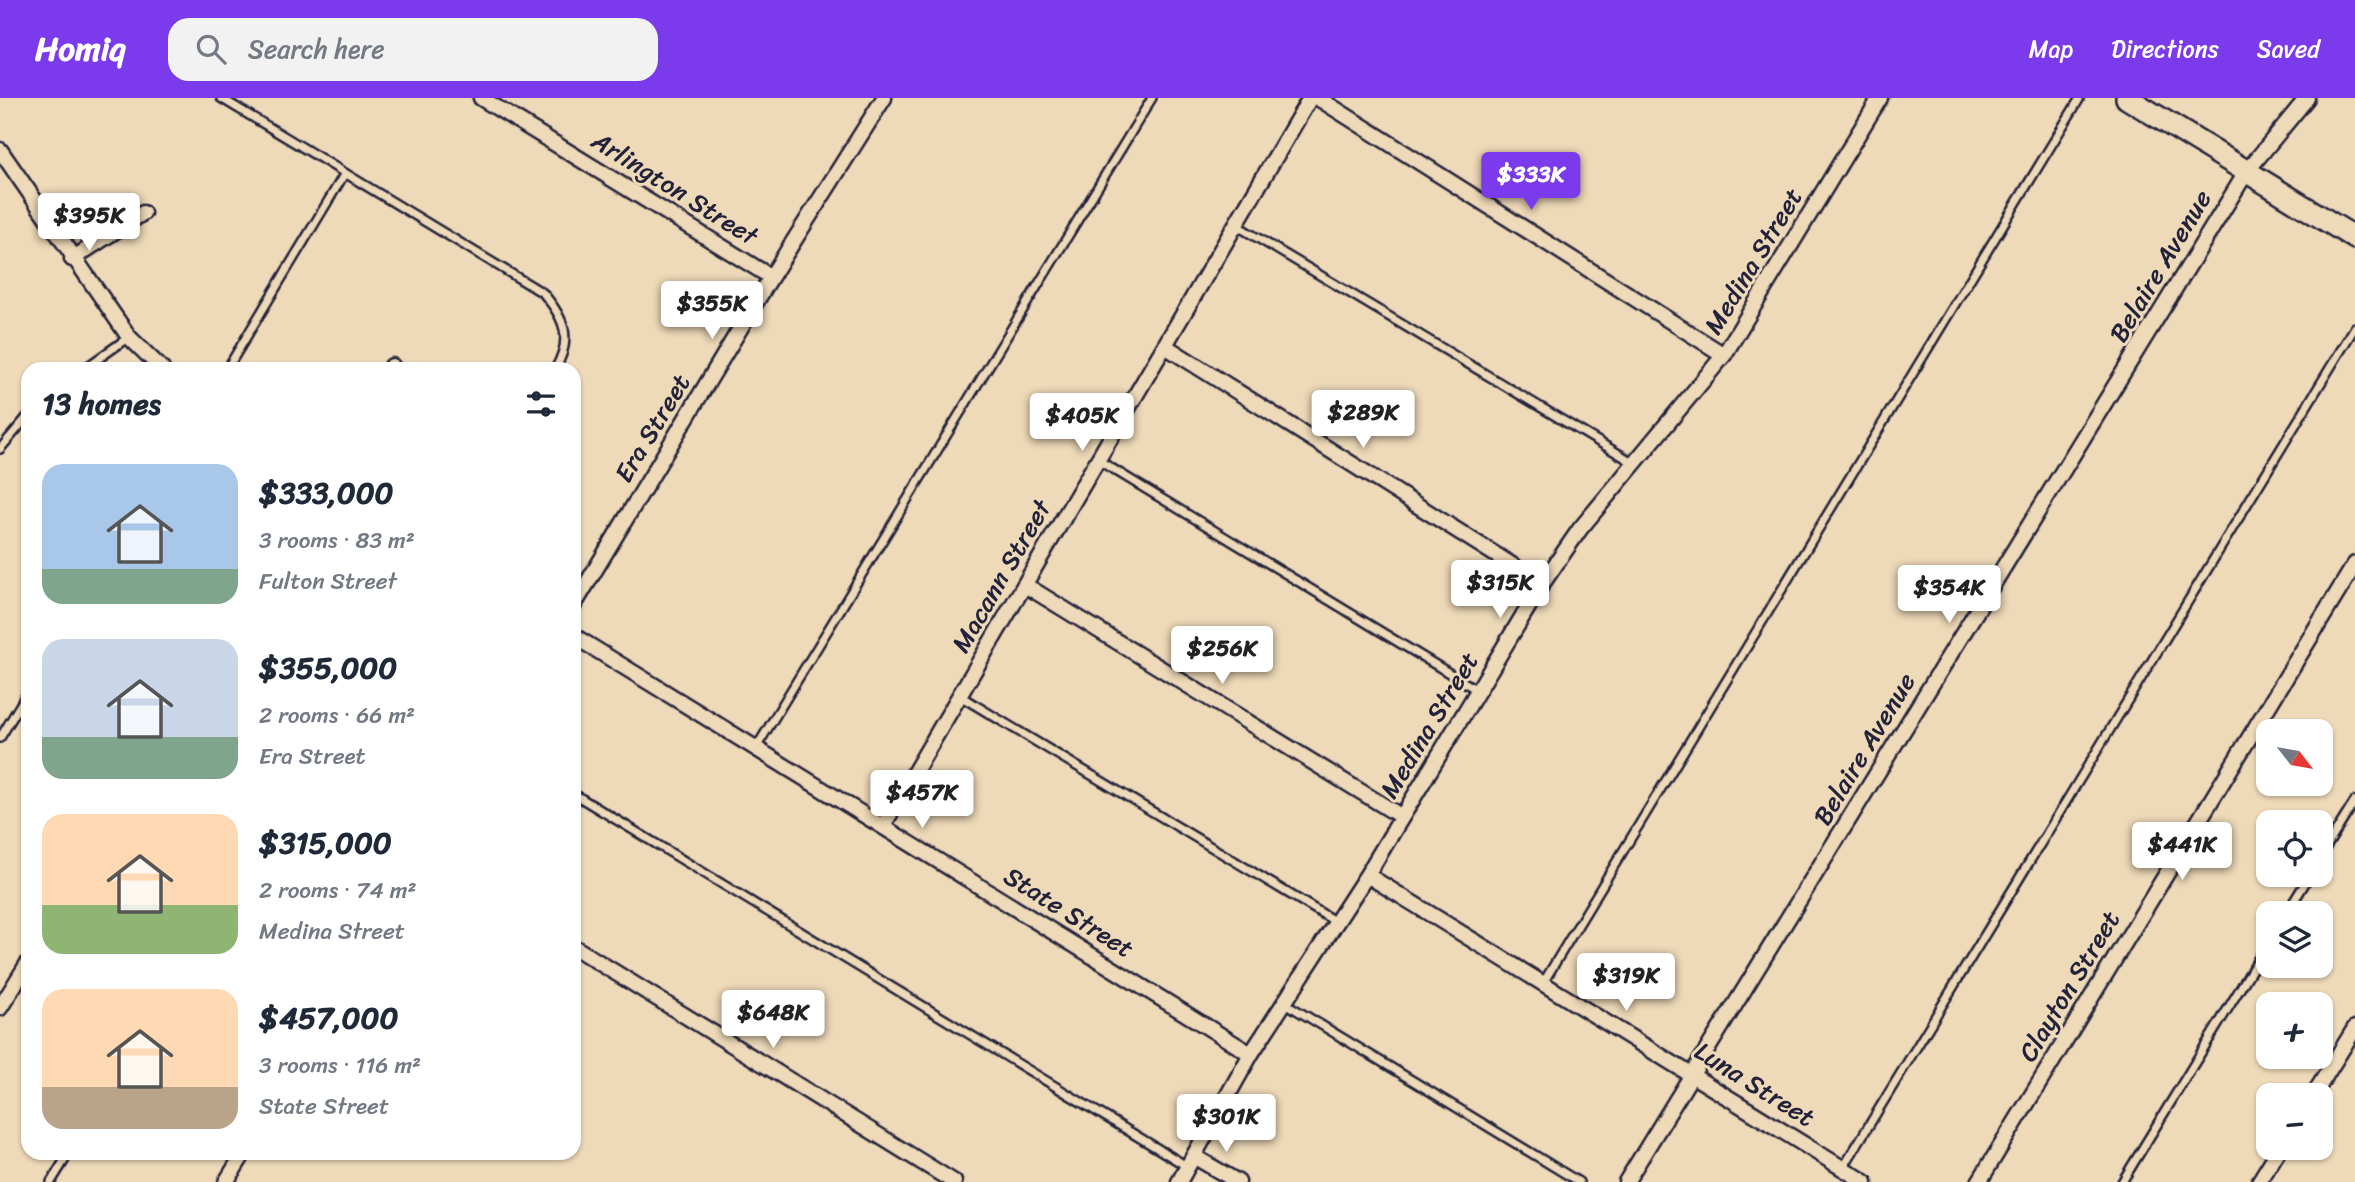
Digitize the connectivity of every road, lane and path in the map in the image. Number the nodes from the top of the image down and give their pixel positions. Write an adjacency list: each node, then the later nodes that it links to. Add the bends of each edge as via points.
1 (220, 98): 13 (lane)
2 (481, 98): 18 (street, Arlington Street)
3 (884, 98): 18 (street, Era Street)
4 (1152, 98): 40 (lane)
5 (1310, 98): 15 (street, Macann Street)
6 (1318, 98): 22 (street)
7 (1880, 98): 22 (street, Medina Street)
8 (2080, 98): 51 (lane)
9 (2127, 98): 12 (main road)
10 (2307, 98): 12 (street, Belaire Avenue)
11 (0, 150): 17 (street)
12 (2247, 171): 16 (main road); 56 (street, Belaire Avenue)
13 (345, 173): 25 (lane); 26 (lane, via 543,293 560,313 567,335)
14 (143, 213): 17 (street)
15 (1236, 225): 21 (street, Macann Street); 30 (lane)
16 (2355, 238)
17 (72, 259): 20 (street)
18 (771, 277): 34 (street, Era Street)
19 (2355, 327): 62 (lane)
20 (129, 337): 23 (lane); 24 (street)
21 (1165, 346): 29 (street, Macann Street); 32 (street)
22 (1724, 355): 30 (street, Medina Street)
23 (93, 362)
24 (155, 362)
25 (231, 362)
26 (559, 362)
27 (21, 424): 28 (lane)
28 (0, 449)
29 (1098, 460): 33 (street, Macann Street); 36 (lane)
30 (1634, 463): 32 (street, Medina Street)
31 (2355, 564): 71 (street, Clayton Street)
32 (1542, 584): 36 (street, Medina Street)
33 (1025, 585): 37 (street, Macann Street); 43 (street)
34 (581, 593)
35 (581, 640): 40 (street, State Street)
36 (1478, 691): 43 (street, Medina Street)
37 (960, 696): 44 (street, Macann Street); 47 (lane)
38 (21, 704): 39 (lane)
39 (0, 738)
40 (756, 748): 44 (street, State Street)
41 (581, 798): 61 (lane)
42 (2355, 801): 45 (lane)
43 (1402, 817): 46 (street, Medina Street)
44 (883, 826): 55 (street, State Street)
45 (2333, 836)
46 (1367, 874): 47 (street, Medina Street); 51 (street, Luna Street)
47 (1336, 922): 52 (street, Medina Street)
48 (581, 951): 65 (street)
49 (2256, 963): 72 (lane)
50 (21, 974): 53 (street)
51 (1543, 983): 56 (street, Luna Street)
52 (1284, 1002): 55 (street, Medina Street); 68 (lane)
53 (0, 1008)
54 (2355, 1028): 57 (street)
55 (1251, 1054): 61 (street, Medina Street)
56 (1694, 1075): 62 (street, Luna Street); 69 (street, Belaire Avenue)
57 (2321, 1083)
58 (65, 1160): 63 (lane)
59 (240, 1160): 64 (street)
60 (2273, 1160): 73 (street)
61 (1192, 1162): 66 (street, Medina Street); 67 (street)
62 (1843, 1168): 70 (street, Luna Street)
63 (51, 1182)
64 (226, 1182)
65 (954, 1182)
66 (1179, 1182)
67 (1238, 1182)
68 (1579, 1182)
69 (1626, 1182)
70 (1865, 1182)
71 (1979, 1182)
72 (2122, 1182)
73 (2259, 1182)

